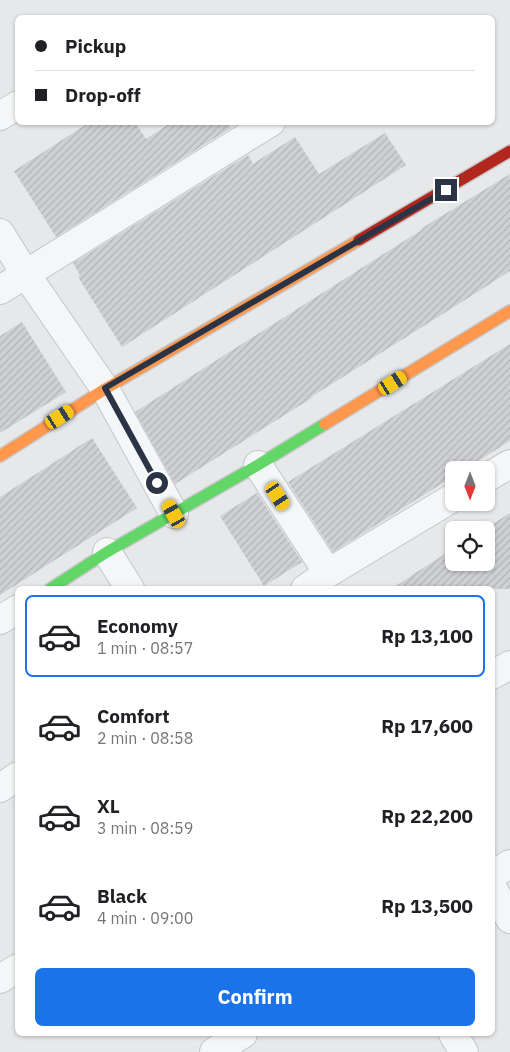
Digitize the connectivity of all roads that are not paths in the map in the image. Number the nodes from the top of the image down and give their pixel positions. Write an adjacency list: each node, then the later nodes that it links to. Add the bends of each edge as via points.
1 (15, 107): 2 (street)
2 (0, 116)
3 (266, 125): 6 (street)
4 (510, 151): 9 (street)
5 (0, 233): 6 (street)
6 (25, 273): 7 (street); 9 (street)
7 (0, 290)
8 (510, 311): 12 (street)
9 (105, 388): 10 (street); 15 (street)
10 (0, 456)
11 (510, 464): 13 (street)
12 (258, 465): 15 (street); 17 (street)
13 (495, 473)
14 (445, 502): 17 (street)
15 (174, 514): 16 (street)
16 (107, 552): 18 (street); 19 (street)
17 (328, 573): 20 (street)
18 (55, 586)
19 (128, 586)
20 (309, 586)
21 (15, 611): 22 (street)
22 (0, 620)
23 (510, 665): 24 (street)
24 (495, 673)
25 (15, 778): 26 (street)
26 (0, 788)
27 (510, 864): 28 (street)
28 (495, 872)
29 (495, 892): 30 (street)
30 (510, 919)
31 (15, 970): 32 (street)
32 (0, 979)
33 (240, 1036): 34 (street)
34 (214, 1052)

